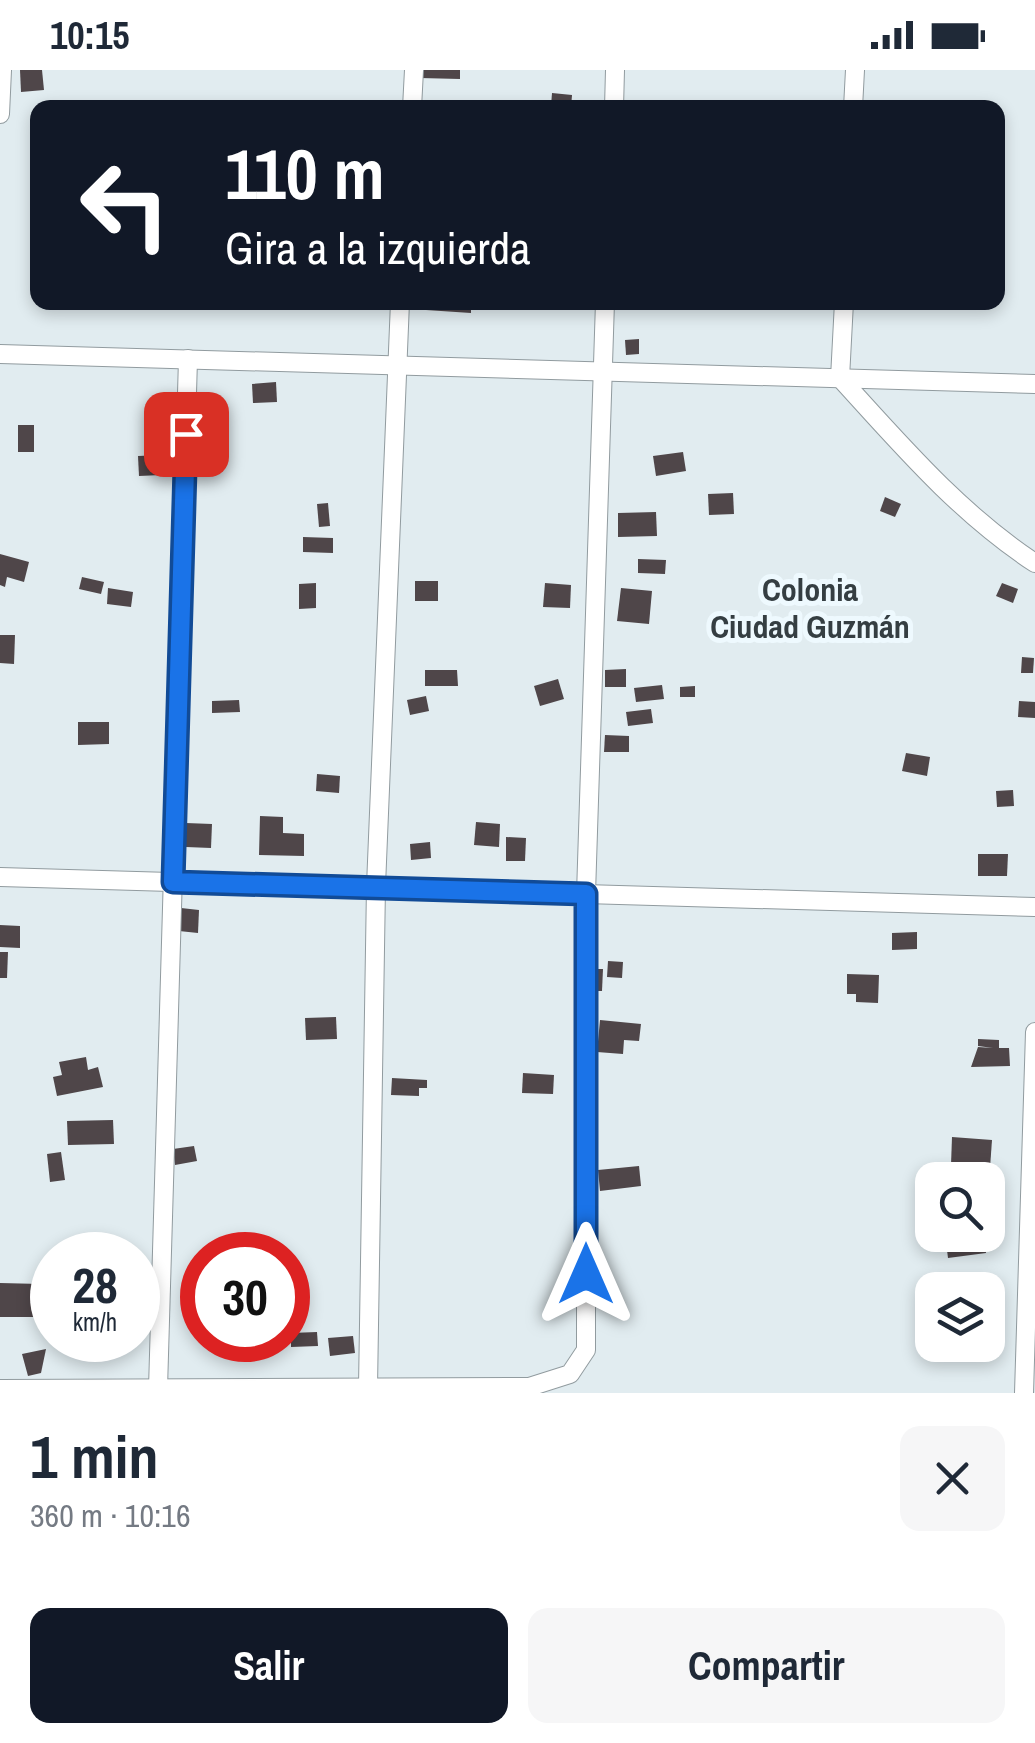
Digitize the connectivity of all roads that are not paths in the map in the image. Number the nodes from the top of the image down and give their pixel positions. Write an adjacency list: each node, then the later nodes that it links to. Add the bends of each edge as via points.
1 (2, 70): 8 (street)
2 (414, 70): 5 (street)
3 (616, 70): 6 (street)
4 (855, 70): 7 (street)
5 (412, 100)
6 (614, 100)
7 (853, 100)
8 (0, 114)
9 (400, 310): 14 (street)
10 (605, 310): 15 (street)
11 (844, 310): 16 (street)
12 (0, 354): 13 (street)
13 (188, 359): 14 (street); 20 (street)
14 (397, 365): 15 (street); 21 (street)
15 (602, 371): 16 (street); 22 (street)
16 (840, 378): 17 (street); 18 (street, via 926,473)
17 (1035, 384)
18 (1035, 562)
19 (0, 877): 20 (street)
20 (173, 882): 21 (street); 27 (street)
21 (376, 886): 22 (street); 25 (street)
22 (586, 894): 23 (street); 25 (street, via 586,1350 570,1374 529,1387)
23 (1035, 907)
24 (1035, 1032): 28 (street)
25 (368, 1388): 27 (street)
26 (0, 1389): 27 (street)
27 (158, 1389)
28 (1024, 1393)

